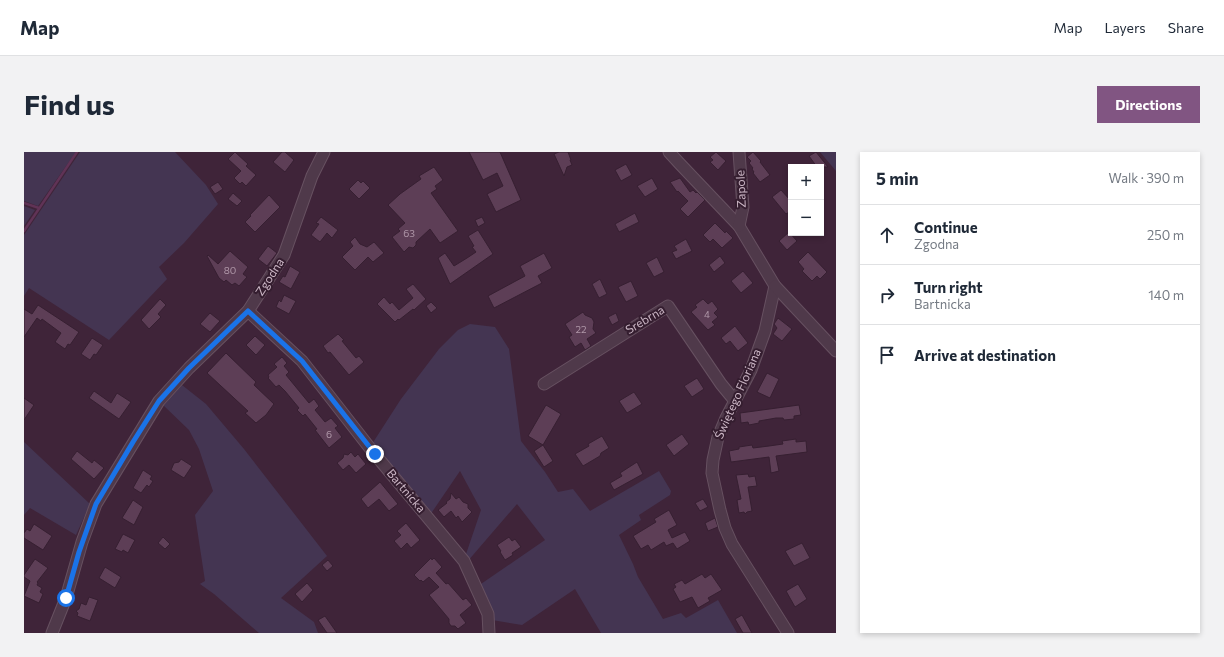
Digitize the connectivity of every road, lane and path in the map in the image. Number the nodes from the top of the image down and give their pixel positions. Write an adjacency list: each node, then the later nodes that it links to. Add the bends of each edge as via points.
1 (324, 152): 6 (street, Zgodna, via 312,176 284,255)
2 (669, 152): 4 (street)
3 (739, 152): 4 (street, Zapole, via 743,207)
4 (739, 226): 5 (street)
5 (775, 286): 7 (street); 9 (street, Świętego Floriana, via 765,331 751,370)
6 (248, 311): 10 (street, Zgodna, via 159,401 133,442 96,504); 11 (street, Bartnicka, via 302,361 464,561 488,614)
7 (836, 351)
8 (544, 384): 9 (street, Srebrna, via 668,306)
9 (735, 401): 12 (street, Świętego Floriana, via 718,437 712,460 712,473 720,510 732,544)
10 (52, 633)
11 (489, 633)
12 (788, 633)

